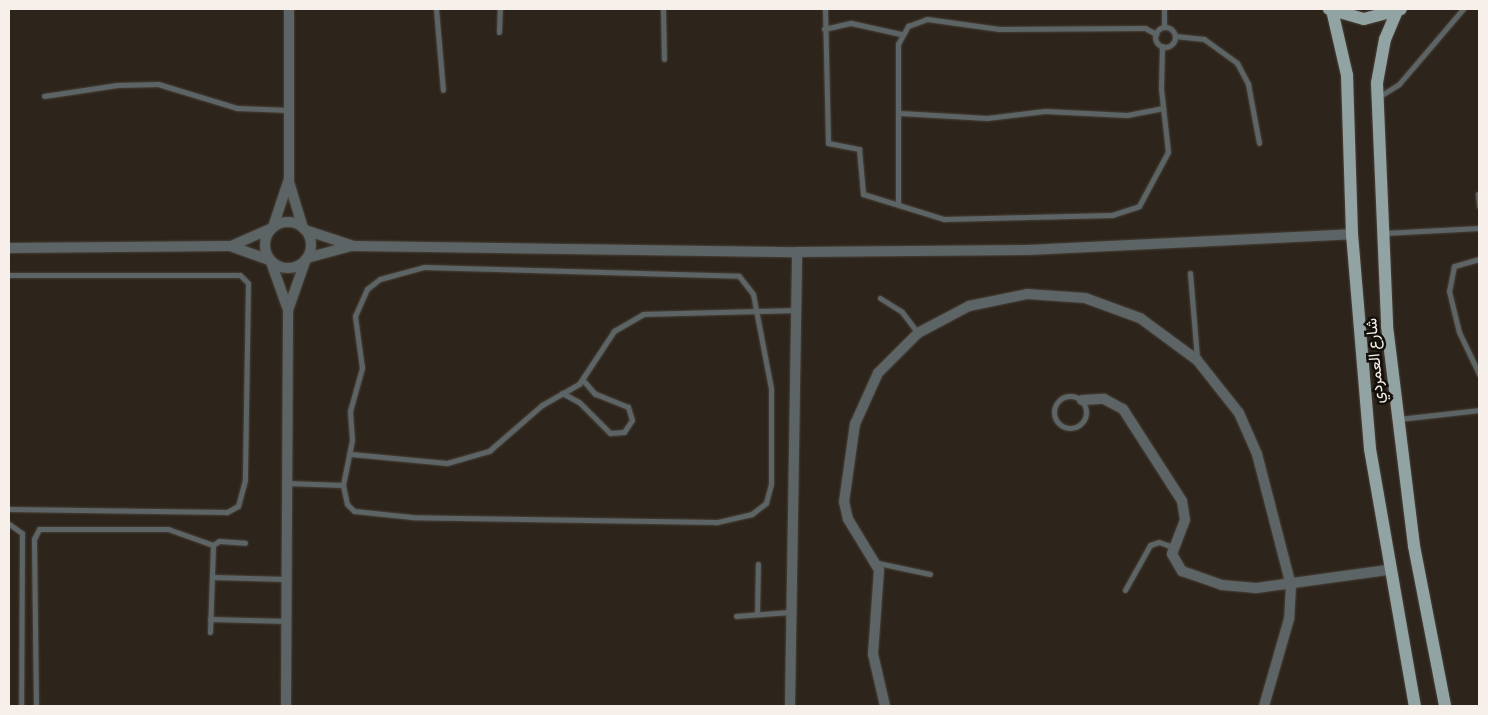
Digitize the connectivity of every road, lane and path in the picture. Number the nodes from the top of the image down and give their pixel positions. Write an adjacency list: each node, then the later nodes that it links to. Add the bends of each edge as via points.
1 (289, 9): 22 (street)
2 (436, 9): 18 (lane)
3 (500, 9): 12 (lane)
4 (663, 9): 17 (lane)
5 (825, 9): 11 (lane)
6 (1164, 9): 10 (lane)
7 (1463, 9): 20 (lane, via 1399,84)
8 (1331, 10): 9 (main road, via 1364,19); 33 (main road, شارع العمردي, via 1347,75)
9 (1399, 10): 20 (main road, شارع العمردي, via 1381,53)
10 (1164, 27): 14 (lane); 15 (lane)
11 (824, 29): 13 (lane, via 851,23); 27 (lane, via 828,143 859,149 863,194)
12 (499, 32)
13 (901, 34): 14 (lane, via 917,21 927,19 999,29 1144,28); 23 (lane)
14 (1156, 34): 16 (lane)
15 (1175, 36): 16 (lane, via 1173,43); 24 (lane, via 1211,42 1237,63 1248,84)
16 (1162, 46): 21 (lane)
17 (664, 59)
18 (443, 90)
19 (44, 96): 22 (lane, via 117,84 158,84 237,108)
20 (1377, 98): 32 (main road, شارع العمردي)
21 (1163, 108): 23 (lane, via 1127,115 1045,111 986,118); 27 (lane, via 1168,152 1146,199 1131,211 961,220 928,215)
22 (289, 110): 25 (street)
23 (900, 113): 27 (lane)
24 (1260, 142)
25 (288, 179): 29 (street); 31 (street)
26 (1478, 194): 28 (lane)
27 (898, 202)
28 (1479, 206)
29 (272, 228): 31 (street, via 285,222); 34 (street); 40 (street, via 264,244)
30 (1479, 228): 32 (lane)
31 (304, 229): 35 (street); 38 (street, via 311,247)
32 (1381, 233): 54 (main road, شارع العمردي)
33 (1352, 234): 37 (street, via 1028,250); 65 (main road, شارع العمردي, via 1370,449)
34 (230, 246): 36 (street); 40 (street)
35 (354, 246): 37 (street); 38 (street)
36 (9, 248)
37 (797, 252): 46 (street)
38 (306, 259): 40 (street, via 289,268); 44 (street)
39 (1479, 259): 49 (lane, via 1454,266 1449,283 1455,318)
40 (270, 261): 44 (street)
41 (1190, 273): 48 (lane)
42 (9, 275): 58 (lane, via 240,275 248,283 245,480 238,506 227,512)
43 (880, 298): 47 (lane, via 902,312)
44 (288, 310): 56 (street)
45 (756, 310): 46 (lane); 50 (lane, via 643,314 614,331 594,356); 55 (lane, via 750,287 732,274 424,268 394,272 367,289 355,316 362,368 350,411); 57 (lane, via 772,396 771,484 766,503 752,514 716,522 363,516 347,504)
46 (796, 310): 71 (street)
47 (918, 333): 48 (street, via 969,306 1017,296 1056,294 1085,298 1140,318); 63 (street, via 878,373 864,397 850,444 844,502 848,518)
48 (1197, 360): 69 (street, via 1227,394 1249,433)
49 (1479, 374)
50 (583, 380): 51 (lane); 51 (lane, via 595,394 628,406 632,420 624,432 610,433 579,402)
51 (562, 393): 55 (lane, via 507,440 469,459 426,462)
52 (1082, 400): 52 (lane, via 1068,396 1060,400 1054,412 1060,425 1070,428 1082,422 1086,413); 62 (street, via 1104,399 1123,409 1182,501 1185,520)
53 (1479, 410): 54 (lane)
54 (1396, 419): 84 (main road, شارع العمردي, via 1414,546)
55 (351, 454): 57 (lane)
56 (287, 484): 57 (lane); 68 (street)
57 (343, 485)
58 (9, 510)
59 (9, 524): 77 (lane, via 22,533)
60 (245, 543): 61 (lane, via 218,541)
61 (213, 545): 67 (lane); 78 (lane, via 168,529 39,529 34,539)
62 (1173, 548): 69 (street, via 1177,566 1205,581 1239,588); 70 (lane, via 1159,542 1150,545)
63 (878, 563): 66 (lane); 81 (street, via 873,654)
64 (758, 564): 72 (lane)
65 (1388, 570): 69 (street); 83 (main road, شارع العمردي)
66 (930, 574)
67 (212, 577): 68 (lane); 74 (lane)
68 (287, 579): 75 (street)
69 (1291, 585): 82 (street, via 1289,619)
70 (1125, 590)
71 (790, 612): 72 (lane); 80 (street)
72 (756, 614): 73 (lane)
73 (736, 616)
74 (210, 619): 75 (lane); 76 (lane)
75 (286, 621): 79 (street)
76 (210, 632)
77 (21, 706)
78 (36, 706)
79 (286, 706)
80 (790, 706)
81 (885, 706)
82 (1264, 706)
83 (1415, 706)
84 (1445, 706)

